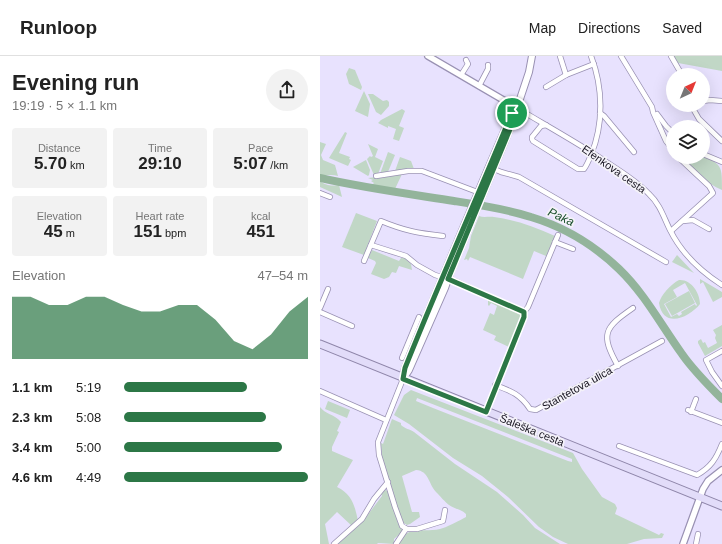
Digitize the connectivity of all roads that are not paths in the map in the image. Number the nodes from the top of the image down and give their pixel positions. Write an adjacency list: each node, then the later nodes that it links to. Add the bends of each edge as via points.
1 (428, 56): 12 (street)
2 (532, 56): 18 (main road)
3 (560, 56): 11 (street)
4 (591, 56): 8 (street)
5 (621, 56): 17 (street)
6 (670, 56): 10 (street)
7 (466, 60): 12 (street, via 468,64)
8 (594, 64): 11 (street); 20 (street, via 600,86)
9 (488, 66): 13 (street)
10 (678, 68)
11 (566, 74): 14 (street)
12 (461, 76): 13 (street)
13 (479, 86): 18 (street)
14 (546, 87)
15 (710, 100): 16 (street)
16 (722, 101)
17 (652, 107): 22 (street); 23 (street)
18 (516, 108): 21 (street, Efenkova cesta); 30 (main road, via 515,117)
19 (696, 112): 24 (street, via 699,119)
20 (600, 113): 25 (street); 26 (street)
21 (546, 125): 25 (street, Efenkova cesta); 25 (street, via 540,126 532,137 533,141 578,169 584,169)
22 (666, 126)
23 (666, 141)
24 (722, 141)
25 (592, 152): 37 (street, Efenkova cesta, via 649,193 660,208)
26 (634, 152)
27 (710, 157): 28 (street)
28 (722, 162)
29 (685, 164): 35 (street, via 713,192)
30 (491, 167): 33 (main road); 44 (street, via 524,180)
31 (376, 176): 33 (street, via 422,171)
32 (320, 193): 34 (street)
33 (481, 193): 45 (main road)
34 (330, 197)
35 (682, 222): 36 (street, via 693,220); 37 (street)
36 (708, 229)
37 (671, 231): 46 (street, Efenkova cesta, via 691,261)
38 (558, 235): 40 (street)
39 (443, 236): 41 (street, via 398,229 381,221)
40 (555, 242): 42 (street); 51 (street)
41 (371, 245): 43 (street); 45 (street, via 406,256 429,272)
42 (573, 250)
43 (364, 261)
44 (666, 262)
45 (445, 278): 51 (street); 59 (main road, via 409,370)
46 (722, 285)
47 (328, 289): 48 (street)
48 (320, 308)
49 (633, 308): 58 (street, via 617,319 608,333 608,345)
50 (320, 312): 53 (street)
51 (524, 312): 60 (street)
52 (419, 317): 57 (street)
53 (352, 326)
54 (662, 341): 58 (street, Stantetova ulica)
55 (320, 344): 59 (main road, Šaleška cesta)
56 (722, 351): 61 (street, via 706,360)
57 (402, 358)
58 (618, 366): 60 (street, Stantetova ulica, via 536,410 530,409 518,395)
59 (403, 379): 64 (main road, Šaleška cesta); 65 (street)
60 (495, 385): 64 (street)
61 (722, 386)
62 (320, 391): 65 (street)
63 (696, 399): 66 (street, via 689,411)
64 (486, 412): 71 (main road, Šaleška cesta)
65 (386, 420): 70 (street, via 378,442 379,455)
66 (722, 423)
67 (722, 444): 68 (street, via 713,463 697,475)
68 (619, 446)
69 (722, 470): 71 (street, via 708,481)
70 (388, 482): 74 (street, via 402,526); 76 (street, via 362,519)
71 (699, 497): 72 (main road, Šaleška cesta); 78 (street)
72 (722, 506)
73 (445, 510): 74 (street, via 443,521 417,529)
74 (406, 529): 77 (street)
75 (698, 534): 79 (street)
76 (334, 544)
77 (396, 544)
78 (683, 544)
79 (696, 544)

